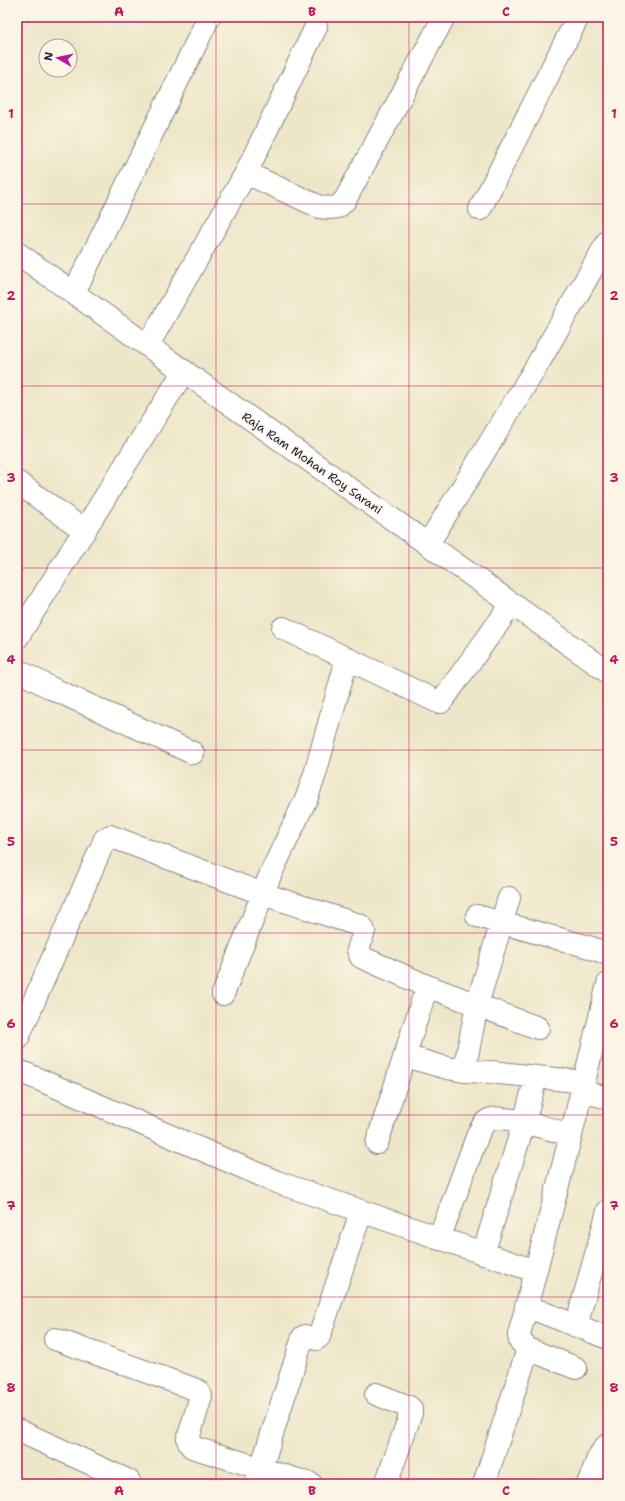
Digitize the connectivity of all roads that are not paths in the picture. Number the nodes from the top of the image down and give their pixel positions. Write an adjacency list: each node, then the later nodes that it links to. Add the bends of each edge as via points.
1 (209, 17): 9 (street)
2 (444, 17): 5 (street, via 345,200 338,207 320,207)
3 (578, 17): 6 (street)
4 (316, 27): 5 (street)
5 (246, 173): 10 (street)
6 (480, 209)
7 (608, 241): 14 (street, via 536,367)
8 (17, 253): 9 (street, Raja Ram Mohan Roy Sarani)
9 (74, 293): 10 (street, Raja Ram Mohan Roy Sarani)
10 (148, 345): 11 (street, Raja Ram Mohan Roy Sarani)
11 (184, 371): 13 (street); 14 (street, Raja Ram Mohan Roy Sarani)
12 (17, 482): 13 (street)
13 (85, 531): 17 (street)
14 (428, 544): 15 (street, Raja Ram Mohan Roy Sarani)
15 (512, 604): 18 (street, via 442,702); 20 (street, Raja Ram Mohan Roy Sarani)
16 (283, 628): 18 (street)
17 (19, 631)
18 (347, 659): 22 (street, via 307,797)
19 (17, 670): 21 (street)
20 (608, 672)
21 (192, 752)
22 (263, 894): 28 (street, via 359,925 364,931 358,950 361,957); 29 (street); 32 (street, via 107,836)
23 (509, 898): 25 (street)
24 (477, 916): 25 (street)
25 (501, 922): 26 (street); 30 (street)
26 (608, 954)
27 (608, 984): 37 (street)
28 (427, 986): 30 (street); 33 (street)
29 (223, 994)
30 (477, 1004): 31 (street); 35 (street)
31 (538, 1028)
32 (17, 1040)
33 (405, 1056): 35 (street); 41 (street)
34 (17, 1070): 43 (street, via 277,1182)
35 (464, 1071): 36 (street)
36 (536, 1077): 37 (street); 39 (street)
37 (583, 1087): 38 (street); 40 (street)
38 (608, 1098)
39 (524, 1123): 40 (street); 44 (street, via 493,1118 484,1123); 45 (street)
40 (571, 1135): 46 (street)
41 (377, 1143)
42 (608, 1211): 48 (street)
43 (362, 1212): 44 (street); 56 (street, via 319,1337 303,1337)
44 (439, 1239): 45 (street)
45 (483, 1254): 46 (street)
46 (535, 1271): 47 (street)
47 (526, 1306): 48 (street); 51 (street, via 519,1335 520,1341)
48 (576, 1326): 49 (street)
49 (608, 1338)
50 (55, 1339): 56 (street, via 198,1390 201,1396 188,1439 189,1444)
51 (528, 1349): 52 (street); 60 (street)
52 (576, 1368)
53 (376, 1394): 59 (street, via 411,1409)
54 (17, 1430): 57 (street)
55 (608, 1446): 61 (street, via 599,1456)
56 (259, 1476): 58 (street)
57 (130, 1484)
58 (310, 1484)
59 (386, 1484)
60 (484, 1484)
61 (588, 1484)

